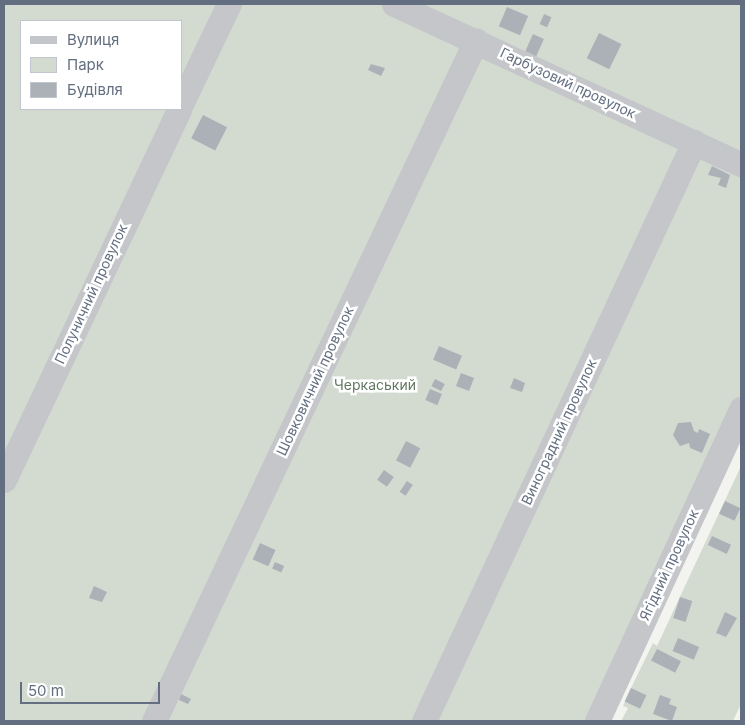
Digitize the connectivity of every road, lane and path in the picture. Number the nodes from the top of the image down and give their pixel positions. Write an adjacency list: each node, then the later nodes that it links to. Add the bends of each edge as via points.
1 (229, 4): 4 (street)
2 (394, 4): 3 (street, Гарбузовий провулок)
3 (476, 40): 6 (street, Гарбузовий провулок); 10 (street, Шовковичний провулок)
4 (182, 102)
5 (179, 110): 9 (street, Полуничний провулок)
6 (694, 142): 7 (street, Гарбузовий провулок); 11 (street, Виноградний провулок)
7 (741, 164)
8 (741, 409): 12 (street, Ягідний провулок)
9 (4, 480)
10 (154, 721)
11 (424, 721)
12 (597, 721)

